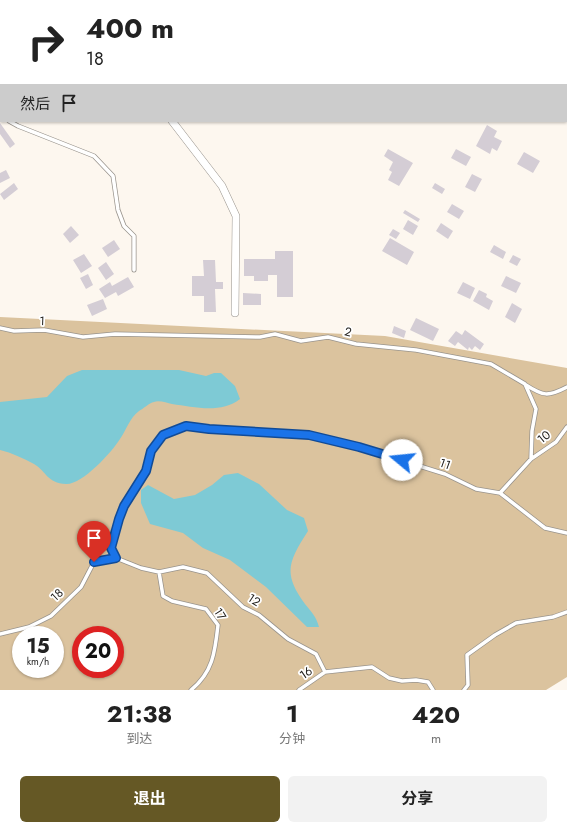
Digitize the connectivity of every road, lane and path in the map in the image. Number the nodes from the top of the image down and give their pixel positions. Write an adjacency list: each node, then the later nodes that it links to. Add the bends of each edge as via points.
1 (11, 122): 3 (lane, via 94,156 113,176 118,210 124,226 134,236)
2 (173, 122): 4 (street, via 222,186 236,216)
3 (134, 270)
4 (235, 313)
5 (0, 328): 6 (lane, 1, via 14,331 44,330)
6 (83, 337): 7 (lane, 2, via 115,334 260,337 275,334 301,341 328,337 356,344 416,350 491,364)
7 (525, 384): 8 (lane, 2, via 541,394 554,394); 10 (lane, via 536,409)
8 (567, 387)
9 (567, 427): 10 (lane, 10, via 556,442)
10 (531, 459): 11 (lane, 10)
11 (500, 493): 12 (lane, via 545,528); 13 (lane, 11, via 476,489 446,474 359,447 309,435 186,426 163,435 151,451 146,471 124,506 119,519 111,548)
12 (567, 533)
13 (116, 558): 14 (lane); 16 (lane, 18, via 94,562 81,587 51,616 29,627)
14 (159, 572): 17 (lane, 12, via 183,567 207,572 243,607 260,615 288,639 316,654); 18 (lane, 17, via 163,596 172,601 206,609 218,625 212,665 200,683)
15 (567, 612): 21 (lane, via 553,617 516,622 467,655 468,685)
16 (0, 634)
17 (325, 672): 19 (lane, 16); 20 (lane, via 372,667 389,678 428,682)
18 (191, 690)
19 (299, 690)
20 (433, 690)
21 (464, 690)

